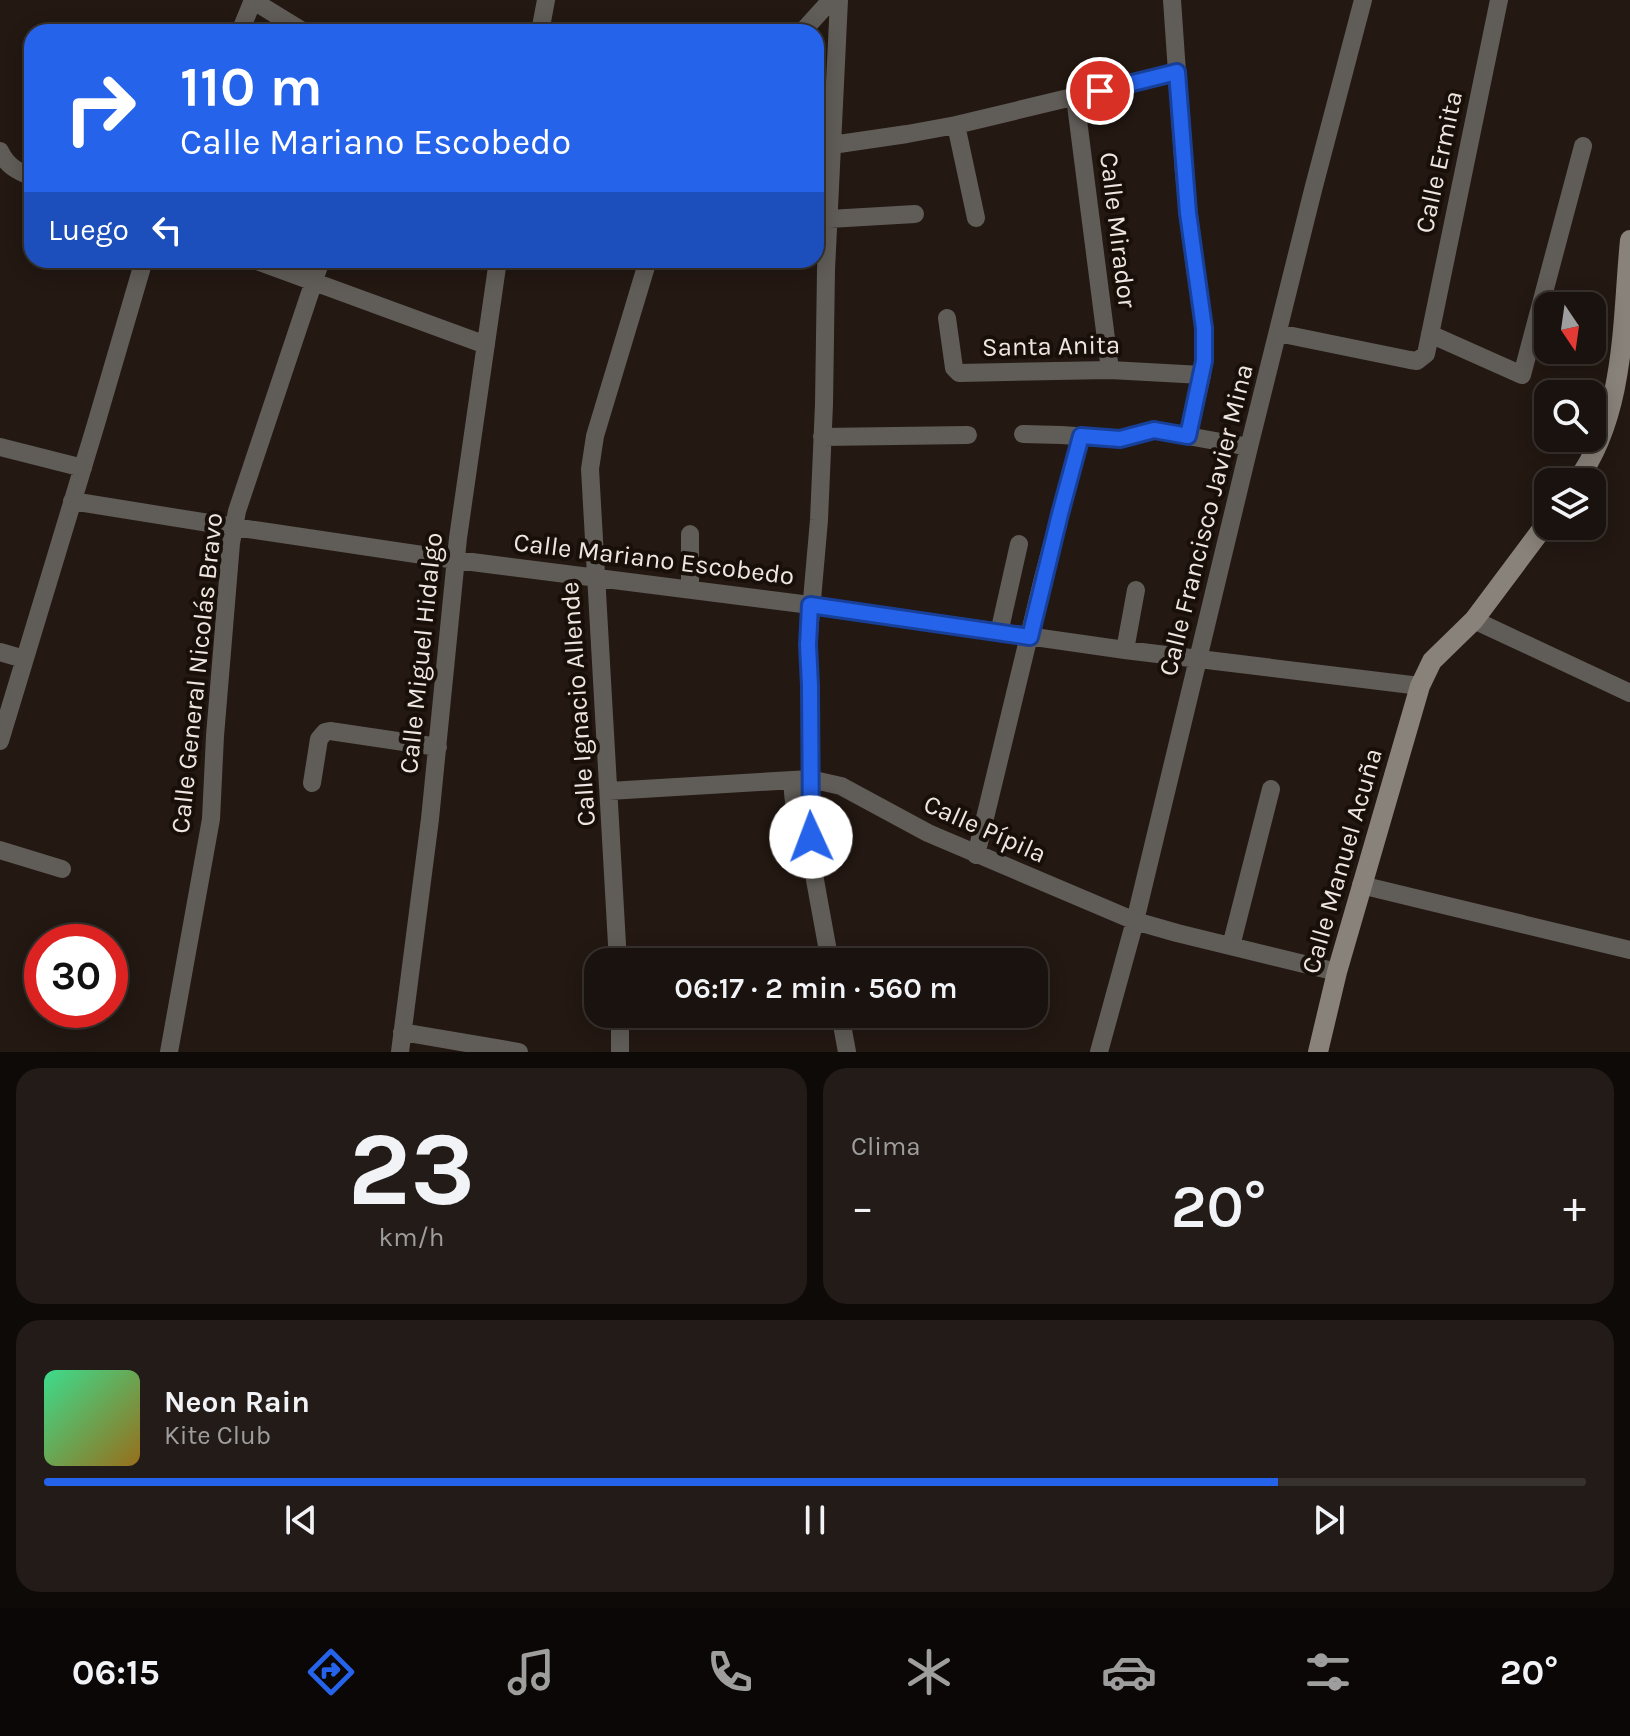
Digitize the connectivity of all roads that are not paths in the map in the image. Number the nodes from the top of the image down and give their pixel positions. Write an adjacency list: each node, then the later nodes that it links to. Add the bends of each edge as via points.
1 (253, 0): 8 (street); 9 (street)
2 (546, 0): 10 (street)
3 (831, 0): 11 (street)
4 (839, 0): 15 (street)
5 (1172, 0): 12 (street)
6 (1363, 0): 31 (street, Calle Francisco Javier Mina)
7 (1499, 0): 32 (street, Calle Ermita)
8 (243, 24)
9 (291, 24)
10 (542, 24)
11 (809, 24)
12 (1177, 72): 13 (street); 35 (street, via 1204,328)
13 (1075, 97): 14 (street); 34 (street, Calle Mirador)
14 (956, 125): 15 (street); 20 (street)
15 (832, 145): 21 (street)
16 (1583, 146): 32 (street, via 1522,375)
17 (1, 158): 18 (street)
18 (24, 173)
19 (915, 214): 21 (street)
20 (976, 218)
21 (829, 219): 40 (street)
22 (1630, 240): 30 (main road)
23 (142, 268): 43 (street)
24 (276, 268): 28 (street)
25 (318, 268): 28 (street, Calle General Nicolás Bravo)
26 (497, 268): 33 (street, Calle Miguel Hidalgo)
27 (646, 268): 51 (street, Calle Ignacio Allende, via 591,455)
28 (313, 281): 33 (street); 46 (street, Calle General Nicolás Bravo)
29 (947, 318): 34 (street, Santa Anita, via 956,373)
30 (1627, 318): 44 (main road, via 1607,417)
31 (1278, 333): 32 (street, Calle Ermita, via 1417,361 1426,354); 42 (street, Calle Francisco Javier Mina)
32 (1430, 334)
33 (486, 345): 50 (street, Calle Miguel Hidalgo)
34 (1110, 370): 35 (street, Santa Anita)
35 (1202, 375): 39 (street)
36 (1023, 434): 38 (street)
37 (968, 435): 40 (street)
38 (1081, 436): 39 (street, via 1120,439 1154,430); 57 (street)
39 (1188, 436): 42 (street)
40 (822, 437): 54 (street)
41 (0, 447): 43 (street)
42 (1249, 447): 61 (street, Calle Francisco Javier Mina)
43 (83, 468): 45 (street)
44 (1585, 468)
45 (72, 501): 46 (street, Calle Mariano Escobedo); 60 (street)
46 (234, 527): 50 (street, Calle Mariano Escobedo); 83 (street, Calle General Nicolás Bravo, via 211,819)
47 (690, 534): 52 (street)
48 (1534, 540): 55 (main road, Calle Manuel Acuña)
49 (1019, 544): 56 (street)
50 (456, 560): 51 (street, Calle Mariano Escobedo); 65 (street, Calle Miguel Hidalgo)
51 (596, 577): 52 (street, Calle Mariano Escobedo); 69 (street, Calle Ignacio Allende)
52 (690, 589): 54 (street, Calle Mariano Escobedo)
53 (1136, 590): 58 (street)
54 (810, 605): 56 (street, Calle Mariano Escobedo); 66 (street, via 810,686)
55 (1474, 620): 62 (main road, Calle Manuel Acuña, via 1432,661); 63 (street)
56 (999, 633): 57 (street, Calle Mariano Escobedo)
57 (1030, 637): 58 (street, Calle Mariano Escobedo); 71 (street)
58 (1125, 650): 61 (street, Calle Mariano Escobedo)
59 (0, 652): 60 (street)
60 (24, 659): 64 (street)
61 (1199, 659): 62 (street, Calle Mariano Escobedo); 74 (street, Calle Francisco Javier Mina)
62 (1420, 686): 73 (main road, Calle Manuel Acuña)
63 (1630, 693)
64 (0, 741)
65 (438, 747): 67 (street, via 325,732 319,739); 82 (street, Calle Miguel Hidalgo)
66 (801, 779): 69 (street, Calle Pípila); 71 (street, Calle Pípila, via 841,786); 77 (street, via 795,810 811,837)
67 (312, 783)
68 (1271, 789): 75 (street)
69 (609, 791): 76 (street, Calle Ignacio Allende)
70 (0, 850): 72 (street)
71 (976, 855): 74 (street, Calle Pípila)
72 (62, 869)
73 (1361, 885): 78 (street); 79 (main road, Calle Manuel Acuña)
74 (1135, 921): 75 (street, Calle Pípila); 88 (street, Calle Francisco Javier Mina)
75 (1231, 946): 79 (street, Calle Pípila)
76 (617, 948)
77 (827, 948)
78 (1630, 950)
79 (1337, 972): 89 (main road, Calle Manuel Acuña)
80 (620, 1028): 86 (street)
81 (843, 1028): 87 (street)
82 (402, 1032): 84 (street, Calle Miguel Hidalgo); 85 (street)
83 (169, 1052)
84 (400, 1052)
85 (519, 1052)
86 (620, 1052)
87 (847, 1052)
88 (1099, 1052)
89 (1318, 1052)

